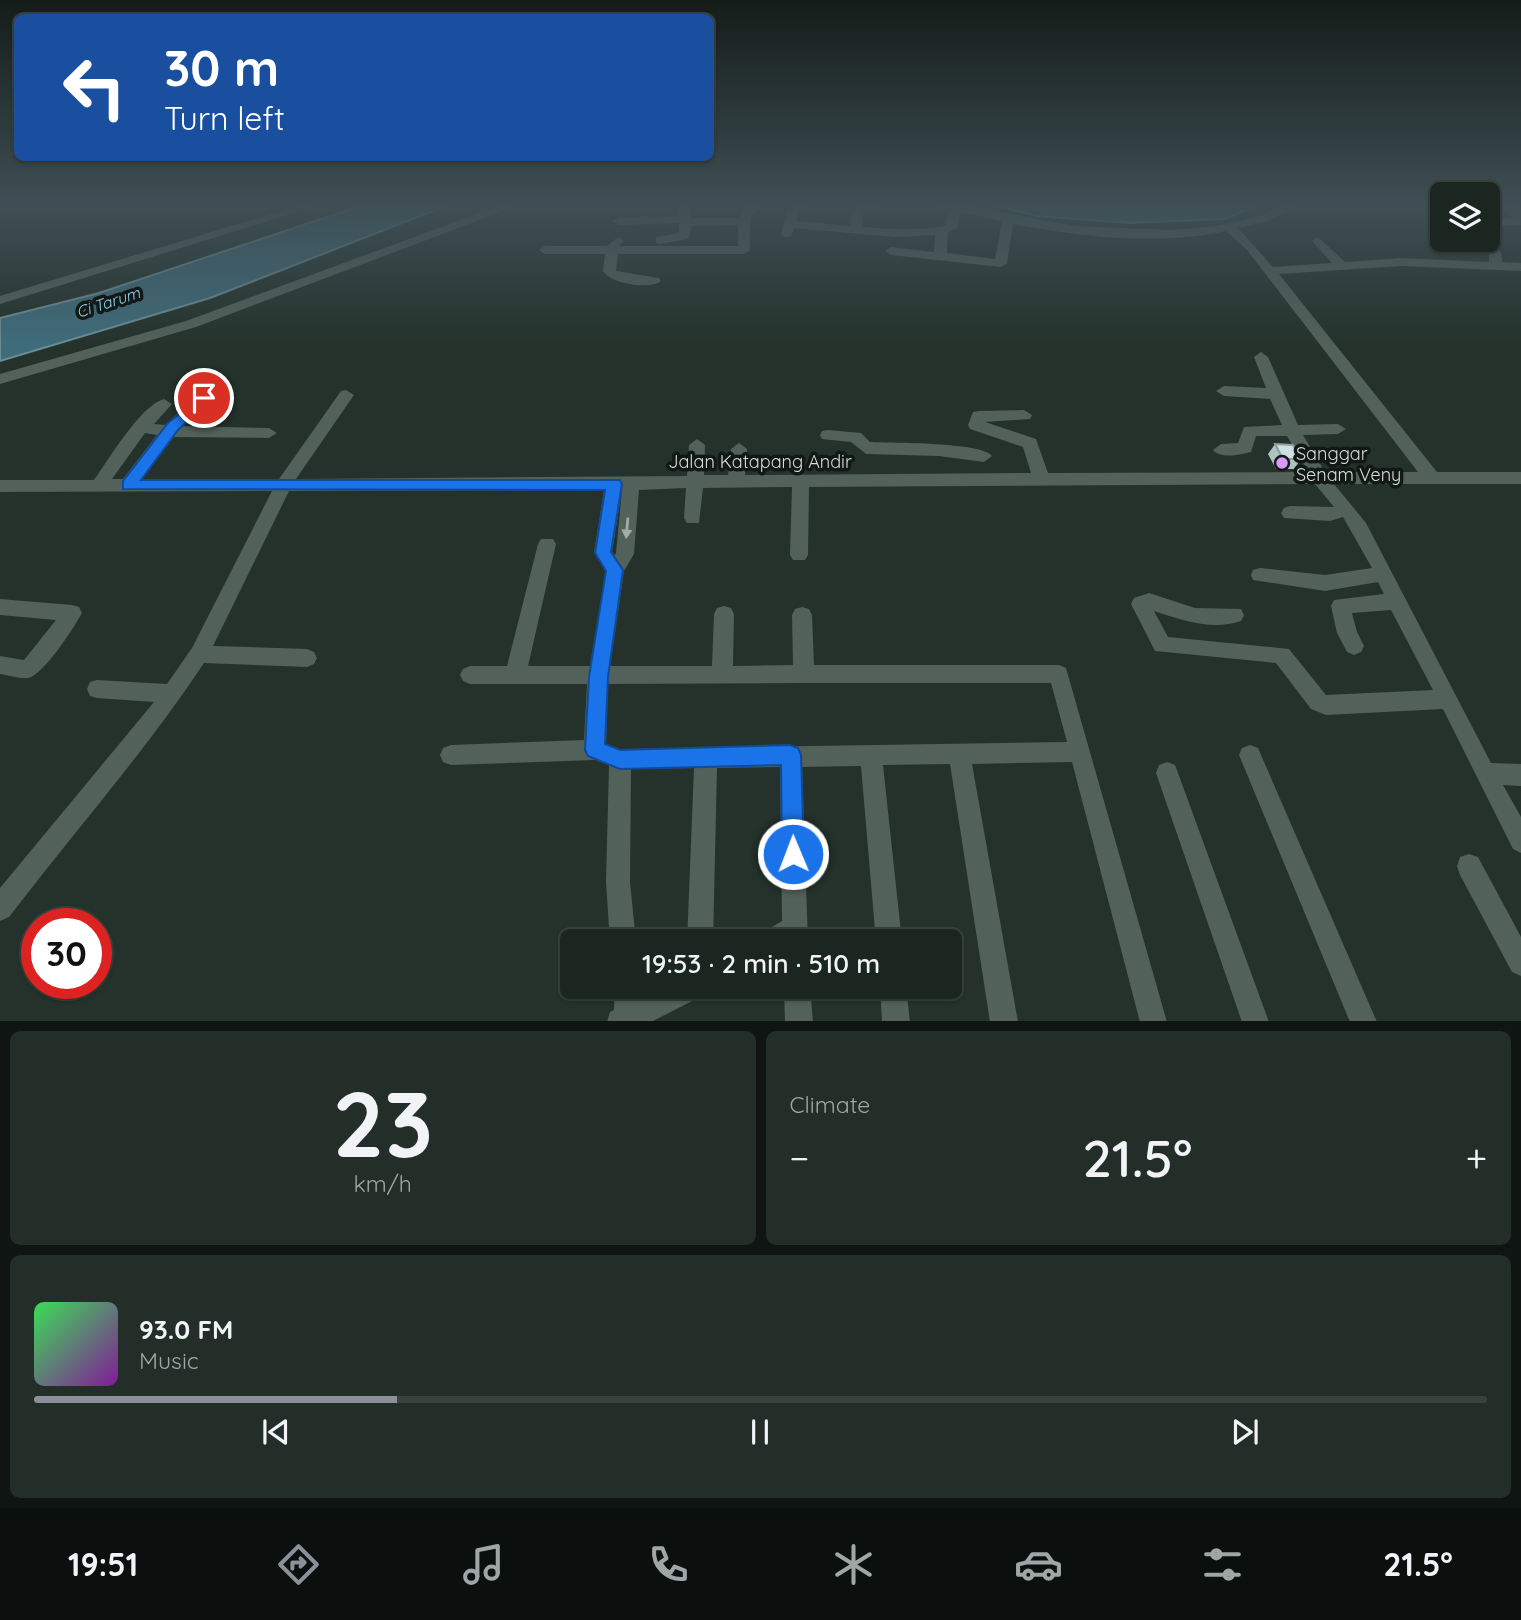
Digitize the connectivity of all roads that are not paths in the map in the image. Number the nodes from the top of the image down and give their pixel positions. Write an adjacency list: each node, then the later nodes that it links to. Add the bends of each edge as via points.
1 (160, 252): 16 (street)
2 (387, 252): 18 (street, via 191,324)
3 (612, 252): 15 (street, via 611,274)
4 (919, 252): 10 (street)
5 (940, 252): 10 (street)
6 (1003, 252): 10 (street, via 1001,263)
7 (1255, 252): 14 (street)
8 (1328, 252): 11 (street)
9 (1495, 252): 12 (street)
10 (940, 256)
11 (1341, 265): 12 (street); 14 (street)
12 (1496, 266): 13 (street)
13 (1521, 267)
14 (1270, 271): 38 (street)
15 (654, 281)
16 (0, 300)
17 (1261, 357): 20 (street)
18 (0, 379)
19 (1224, 391): 20 (street)
20 (1276, 394): 26 (street)
21 (346, 395): 48 (street)
22 (204, 398): 28 (street)
23 (164, 404): 25 (street)
24 (1024, 415): 36 (street, via 979,416 976,425 1030,443)
25 (141, 427): 28 (street); 47 (street)
26 (1295, 429): 27 (street); 34 (street, via 1250,431 1245,448); 37 (street)
27 (1338, 429)
28 (167, 433): 29 (street); 45 (street)
29 (269, 433)
30 (828, 435): 33 (street, via 855,437 862,446)
31 (698, 444): 40 (street)
32 (739, 449): 42 (street)
33 (873, 449): 35 (street); 41 (street)
34 (1221, 450)
35 (985, 456)
36 (1041, 477): 37 (street, Jalan Katapang Andir); 41 (street, Jalan Katapang Andir)
37 (1320, 478): 38 (street, Jalan Katapang Andir); 49 (street)
38 (1432, 478): 39 (street, Jalan Katapang Andir)
39 (1521, 478)
40 (694, 480): 42 (street, Jalan Katapang Andir); 44 (street, Jalan Katapang Andir); 51 (street)
41 (879, 481): 43 (street, Jalan Katapang Andir)
42 (736, 482): 43 (street, Jalan Katapang Andir)
43 (801, 482): 53 (street)
44 (623, 484): 48 (street, Jalan Katapang Andir); 69 (street, via 603,553 615,570)
45 (128, 485): 47 (street, Jalan Katapang Andir); 48 (street, Jalan Katapang Andir)
46 (0, 486): 47 (street, Jalan Katapang Andir)
47 (98, 486)
48 (284, 486): 62 (street)
49 (1348, 510): 50 (street); 54 (street)
50 (1290, 513)
51 (693, 518)
52 (547, 544): 66 (street)
53 (799, 555)
54 (1383, 574): 55 (street, via 1325,583); 56 (street)
55 (1260, 575)
56 (1399, 601): 61 (street, via 1341,606); 72 (street, via 1419,651)
57 (0, 607): 64 (street, via 72,613 37,661 27,668)
58 (724, 614): 67 (street)
59 (1234, 614): 72 (street, via 1195,616 1150,601 1141,604 1162,645 1282,655 1318,702 1326,705)
60 (802, 615): 68 (street)
61 (1354, 646)
62 (199, 654): 63 (street); 71 (street)
63 (307, 658)
64 (0, 665)
65 (470, 675): 66 (street)
66 (515, 676): 69 (street)
67 (722, 676): 68 (street); 69 (street)
68 (804, 676): 75 (street, via 1059,674)
69 (598, 677): 73 (street)
70 (97, 689): 71 (street)
71 (172, 694): 87 (street)
72 (1449, 699): 83 (street)
73 (595, 750): 77 (street); 81 (street)
74 (959, 752): 75 (street); 76 (street); 100 (street)
75 (1080, 752): 101 (street)
76 (871, 754): 78 (street); 91 (street)
77 (451, 755)
78 (790, 755): 80 (street); 90 (street)
79 (1250, 755): 103 (street)
80 (706, 757): 81 (street); 89 (street)
81 (620, 759): 88 (street)
82 (1167, 772): 102 (street)
83 (1484, 773): 84 (street); 85 (street)
84 (1521, 775)
85 (1521, 841)
86 (1469, 866): 92 (street)
87 (0, 908)
88 (622, 929)
89 (701, 929)
90 (795, 929)
91 (888, 929)
92 (1521, 963)
93 (626, 999): 97 (street)
94 (668, 999): 97 (street)
95 (798, 999): 98 (street)
96 (894, 999): 99 (street)
97 (624, 1019)
98 (799, 1021)
99 (896, 1021)
100 (1004, 1021)
101 (1154, 1021)
102 (1255, 1021)
103 (1364, 1021)

